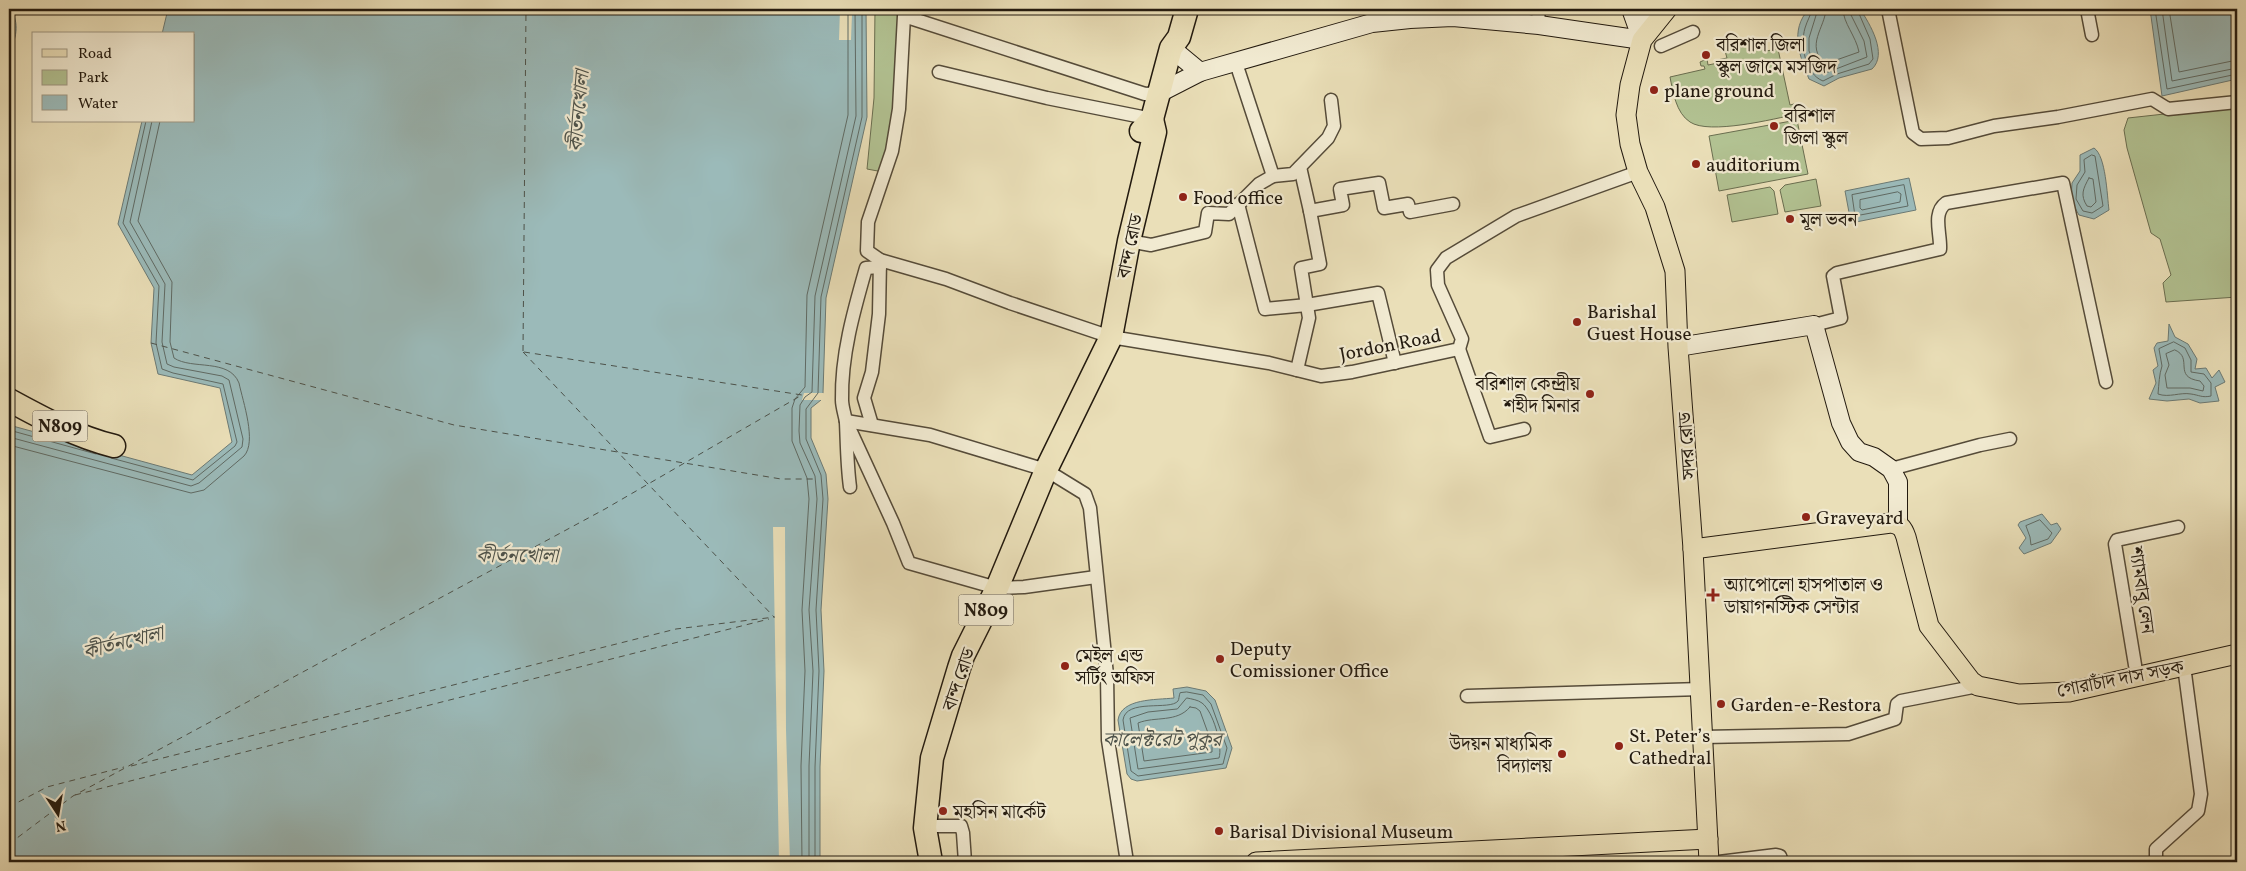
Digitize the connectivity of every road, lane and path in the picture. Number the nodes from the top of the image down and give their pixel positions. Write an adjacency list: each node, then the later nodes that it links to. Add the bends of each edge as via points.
1 (1175, 9): 12 (highway, বান্দ রোড / N809, via 1168,35)
2 (1187, 9): 12 (highway, বান্দ রোড / N809, via 1179,37)
3 (1631, 9): 11 (street)
4 (1645, 9): 11 (street)
5 (1667, 9): 11 (main road)
6 (1888, 9): 18 (street, via 1913,133 1921,139 1948,138 1994,126 2152,100 2168,109)
7 (2087, 9): 10 (street)
8 (1539, 17): 11 (street); 13 (street, via 1453,17 1372,23)
9 (1693, 32): 11 (street)
10 (2092, 35)
11 (1656, 44): 21 (main road, সদর রোড, via 1630,85 1626,115)
12 (1171, 48): 15 (street); 16 (highway, বান্দ রোড / N809)
13 (1236, 63): 15 (street); 22 (street)
14 (939, 72): 19 (street)
15 (1200, 72): 16 (street)
16 (1159, 93): 19 (highway, বান্দ রোড / N809); 27 (street, via 1145,94 904,16 899,109 892,151 868,222 867,251)
17 (1331, 100): 20 (street, via 1334,126 1328,138)
18 (2237, 102)
19 (1152, 120): 26 (highway, বান্দ রোড / N809, via 1155,132); 30 (highway, বান্দ রোড / N809, via 1141,131)
20 (1300, 167): 22 (street, via 1293,174); 25 (street)
21 (1638, 172): 31 (main road, সদর রোড, via 1656,206 1675,271); 32 (street, Jordon Road, via 1516,216 1446,258 1437,270 1438,285 1462,339)
22 (1273, 176): 23 (street)
23 (1238, 204): 26 (street, via 1229,214 1208,213 1205,232 1151,245); 28 (street, via 1265,309)
24 (1452, 204): 25 (street, via 1410,212 1408,204 1384,208 1380,183 1340,188 1343,205)
25 (1310, 211): 28 (street, via 1320,264 1301,268)
26 (1129, 241): 30 (highway, বান্দ রোড / N809)
27 (880, 263): 30 (street, Jordon Road, via 946,279); 37 (street, via 866,268 852,316 842,394); 38 (street, via 879,314 872,372 864,398)
28 (1307, 305): 33 (street, via 1378,293); 34 (street, via 1308,318)
29 (1814, 325): 31 (street); 35 (street, via 1841,318 1833,276 1837,273 1940,249 1938,213 1946,203 2063,183); 42 (street, via 1841,423 1850,442 1859,452 1874,457)
30 (1104, 334): 34 (street, Jordon Road); 43 (highway, বান্দ রোড / N809, via 1094,369)
31 (1678, 347): 47 (main road, সদর রোড)
32 (1459, 349): 33 (street, Jordon Road); 39 (street, via 1490,436)
33 (1395, 363): 34 (street, Jordon Road, via 1321,376)
34 (1297, 370)
35 (2106, 382)
36 (9, 400): 41 (highway, N809, via 44,419)
37 (846, 421): 38 (street); 44 (street); 49 (street, via 894,523 909,563)
38 (872, 425): 43 (street, via 930,435)
39 (1524, 429)
40 (2010, 439): 42 (street)
41 (114, 446)
42 (1891, 469): 45 (street, via 1898,482)
43 (1046, 470): 48 (street, via 1085,494 1090,508); 49 (highway, বান্দ রোড / N809)
44 (850, 487)
45 (1898, 524): 47 (main road); 53 (main road, via 1906,536 1929,626)
46 (2178, 526): 52 (street, শ্যামবাবু লেন, via 2117,540 2115,544)
47 (1694, 549): 54 (main road, সদর রোড)
48 (1096, 578): 49 (street); 61 (street, via 1107,676 1108,740)
49 (997, 588): 57 (highway, বান্দ রোড / N809, via 963,656 932,758)
50 (2237, 654): 51 (main road, গোরাচাঁদ দাস সড়ক)
51 (2184, 666): 52 (main road, গোরাচাঁদ দাস সড়ক); 66 (street, via 2201,794 2198,811 2156,850)
52 (2138, 676): 53 (main road, গোরাচাঁদ দাস সড়ক, via 2069,692 2019,694)
53 (1978, 686): 56 (street, via 1901,701 1897,704 1895,719 1848,734)
54 (1701, 689): 55 (street); 56 (main road, সদর রোড)
55 (1467, 696)
56 (1703, 737): 58 (main road, সদর রোড)
57 (925, 826): 59 (highway, বান্দ রোড / N809); 60 (street, via 961,826)
58 (1708, 839): 62 (main road); 63 (main road, সদর রোড)
59 (931, 862)
60 (965, 862)
61 (1127, 862)
62 (1256, 862)
63 (1710, 862)
64 (1719, 862): 65 (street, via 1776,854)
65 (1782, 862)
66 (2156, 862)

